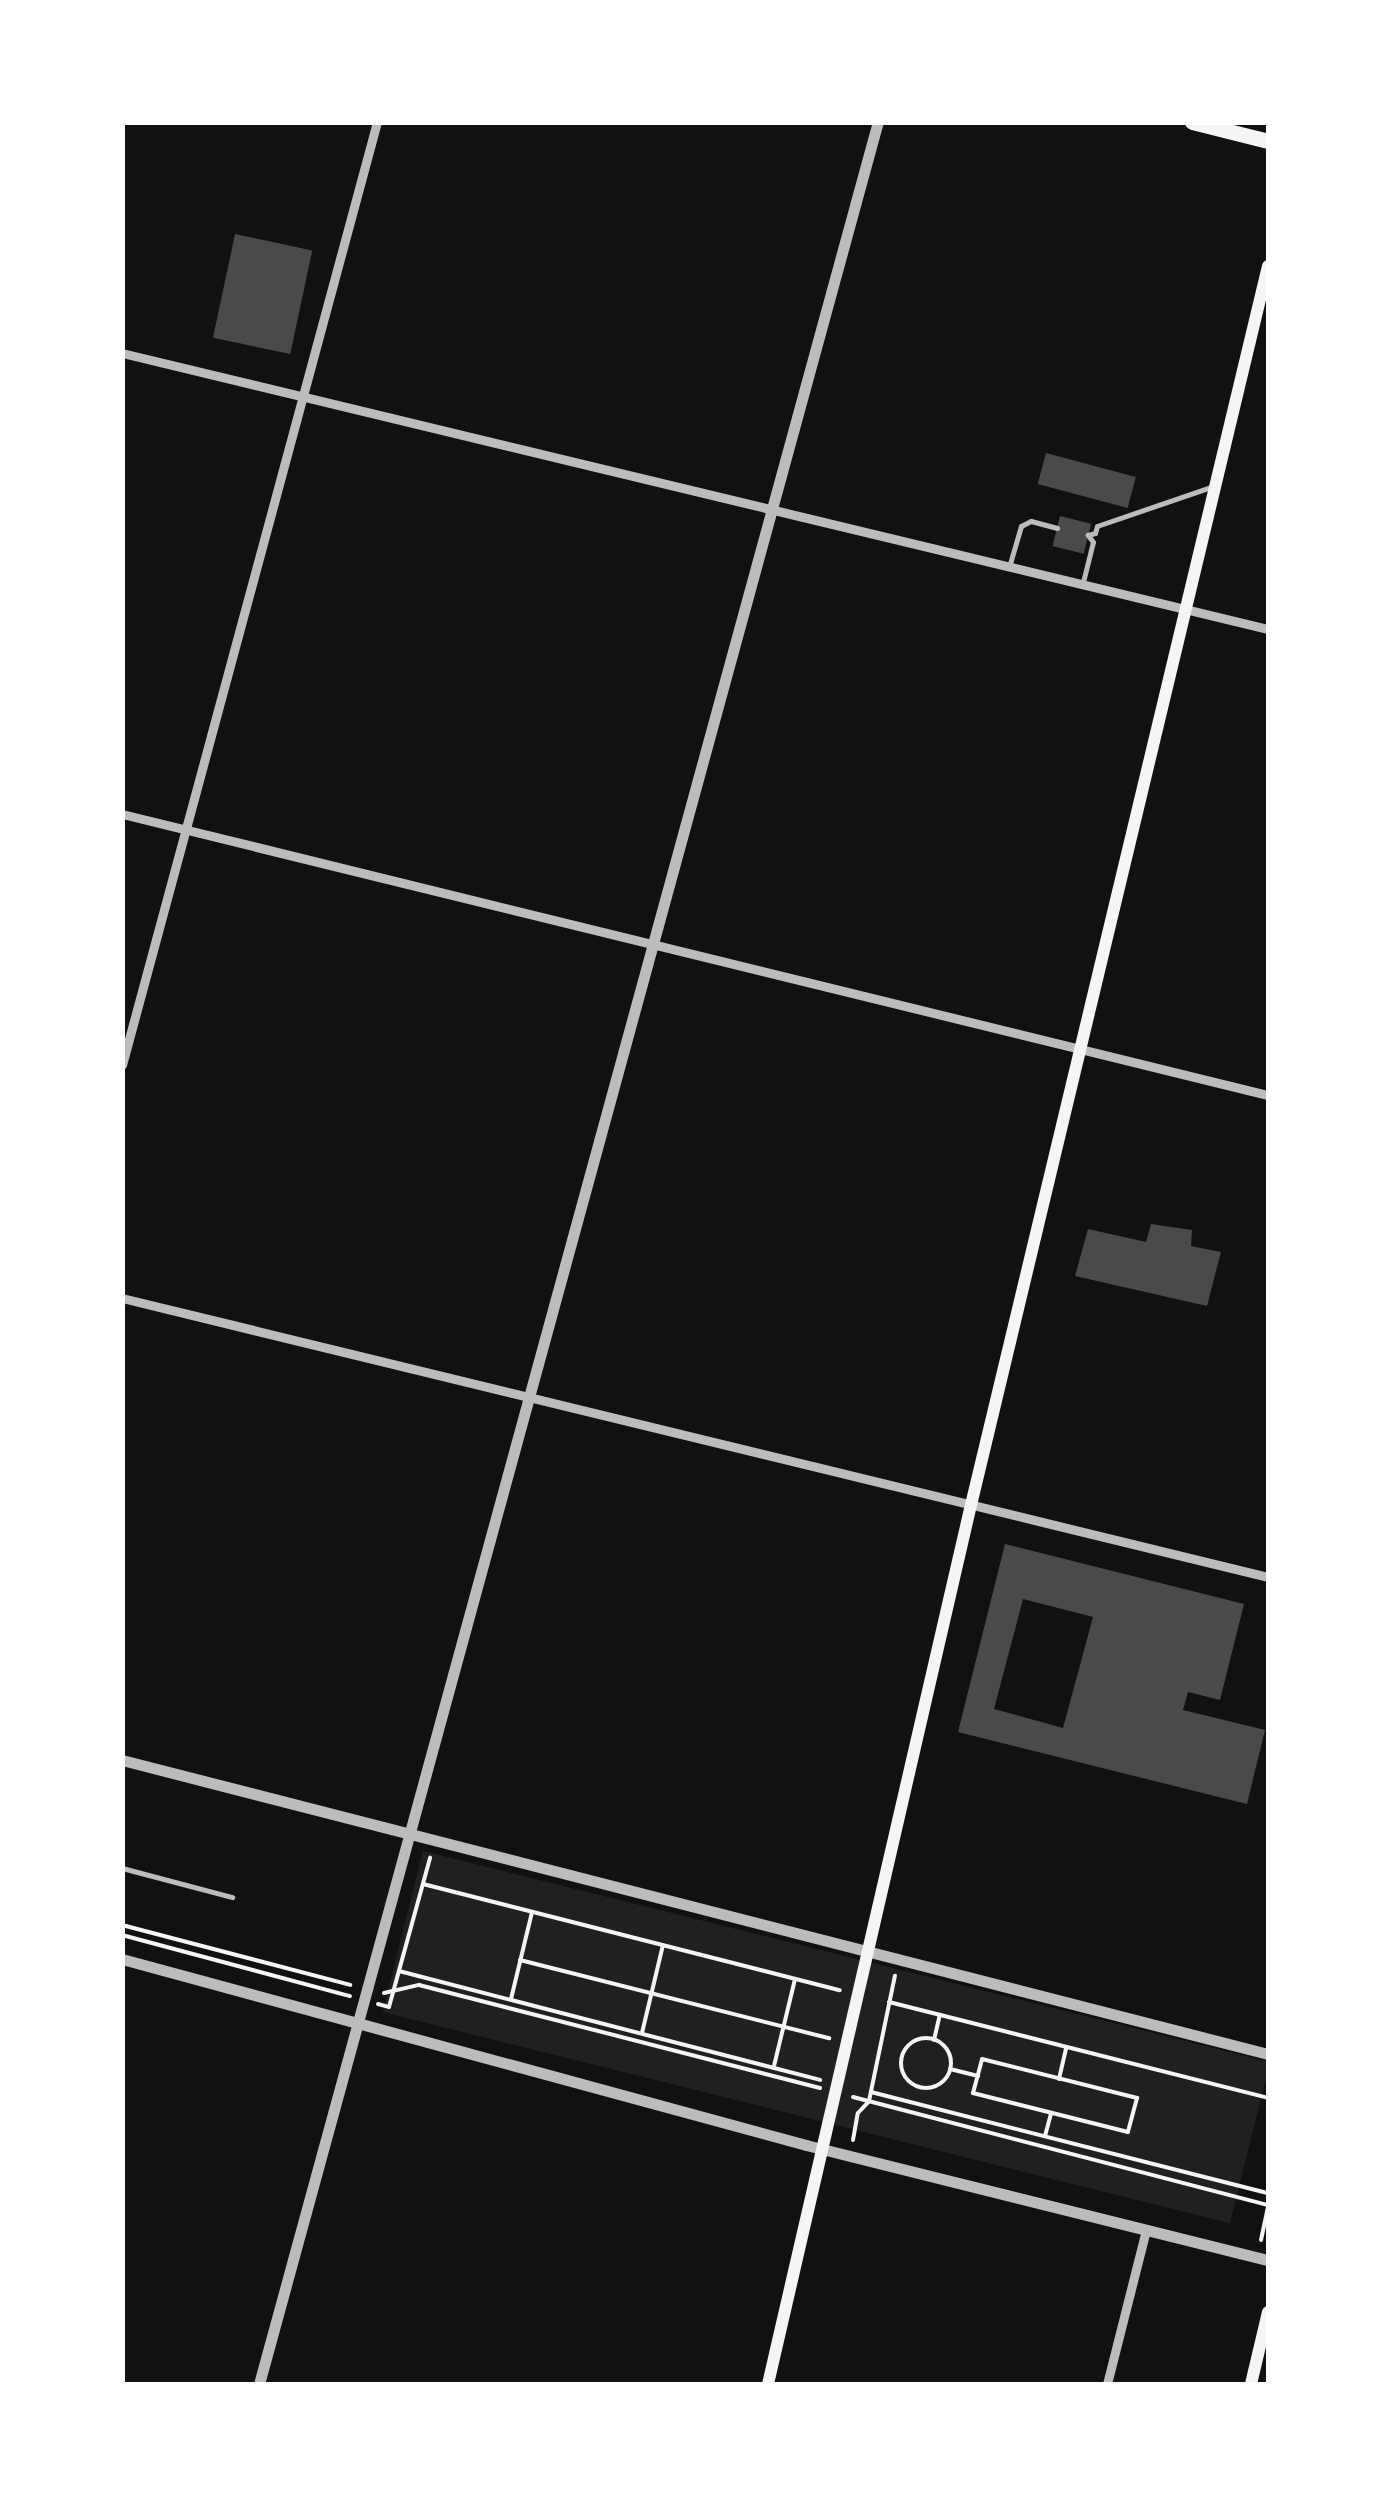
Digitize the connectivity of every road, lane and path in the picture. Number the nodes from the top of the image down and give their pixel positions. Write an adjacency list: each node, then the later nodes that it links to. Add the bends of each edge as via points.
1 (377, 122): 7 (street)
2 (878, 122): 9 (street)
3 (1192, 122): 4 (main road)
4 (1268, 141)
5 (1268, 266): 8 (main road)
6 (122, 353): 7 (street)
7 (304, 397): 9 (street); 16 (street)
8 (1214, 486): 12 (lane, via 1097,526 1088,535 1093,542); 13 (main road)
9 (772, 510): 11 (street); 17 (street)
10 (1057, 528): 11 (lane, via 1020,526)
11 (1010, 568): 12 (street)
12 (1082, 586): 13 (street)
13 (1186, 610): 14 (street); 18 (main road)
14 (1268, 629)
15 (122, 814): 16 (street)
16 (189, 830): 17 (street); 19 (street)
17 (653, 945): 18 (street); 22 (street)
18 (1084, 1050): 20 (street); 23 (main road)
19 (122, 1065)
20 (1268, 1095)
21 (122, 1298): 22 (street)
22 (529, 1398): 23 (street); 26 (street)
23 (970, 1506): 24 (street); 35 (main road)
24 (1268, 1578)
25 (122, 1760): 26 (street)
26 (411, 1831): 27 (street); 44 (street)
27 (436, 1837): 29 (path); 35 (street)
28 (122, 1868): 30 (lane)
29 (423, 1884): 31 (path); 39 (path)
30 (232, 1896)
31 (532, 1912): 34 (path); 38 (path)
32 (122, 1925): 44 (path)
33 (122, 1935): 44 (path)
34 (663, 1945): 40 (path); 43 (path)
35 (868, 1949): 36 (street); 62 (main road)
36 (898, 1957): 46 (path); 54 (street)
37 (122, 1959): 48 (street)
38 (520, 1960): 43 (path); 45 (path)
39 (399, 1971): 41 (path); 45 (path)
40 (795, 1978): 42 (path); 49 (path)
41 (394, 1990): 44 (path); 44 (path, via 389,2007); 62 (path, via 419,1985)
42 (840, 1990)
43 (652, 1993): 49 (path); 50 (path)
44 (366, 1995): 48 (street)
45 (510, 2000): 50 (path)
46 (890, 2002): 47 (path); 61 (path)
47 (940, 2015): 52 (path); 53 (path)
48 (358, 2024): 68 (street); 76 (street)
49 (784, 2026): 51 (path); 55 (path)
50 (641, 2034): 55 (path)
51 (829, 2038)
52 (934, 2040): 56 (path, via 947,2050); 60 (path, via 918,2040 902,2056 906,2079)
53 (1066, 2047): 58 (path); 63 (path)
54 (1268, 2054)
55 (774, 2068): 59 (path)
56 (950, 2069): 57 (path); 60 (path, via 936,2086)
57 (978, 2076): 58 (path, via 982,2060); 66 (path, via 973,2093)
58 (1059, 2079): 66 (path, via 1137,2098 1128,2132)
59 (820, 2080)
60 (920, 2087): 65 (path)
61 (871, 2092): 64 (path); 65 (path)
62 (838, 2093): 64 (path); 68 (main road)
63 (1268, 2098)
64 (869, 2101): 69 (path, via 858,2113); 71 (path)
65 (916, 2103): 67 (path)
66 (1051, 2113): 67 (path)
67 (1046, 2136): 70 (path)
68 (826, 2150): 69 (street); 77 (main road)
69 (849, 2156): 72 (street)
70 (1268, 2193)
71 (1268, 2205): 73 (path)
72 (1146, 2230): 74 (street); 78 (street)
73 (1265, 2237): 74 (path)
74 (1263, 2259)
75 (1268, 2312): 79 (main road)
76 (259, 2384)
77 (768, 2384)
78 (1108, 2384)
79 (1252, 2384)

